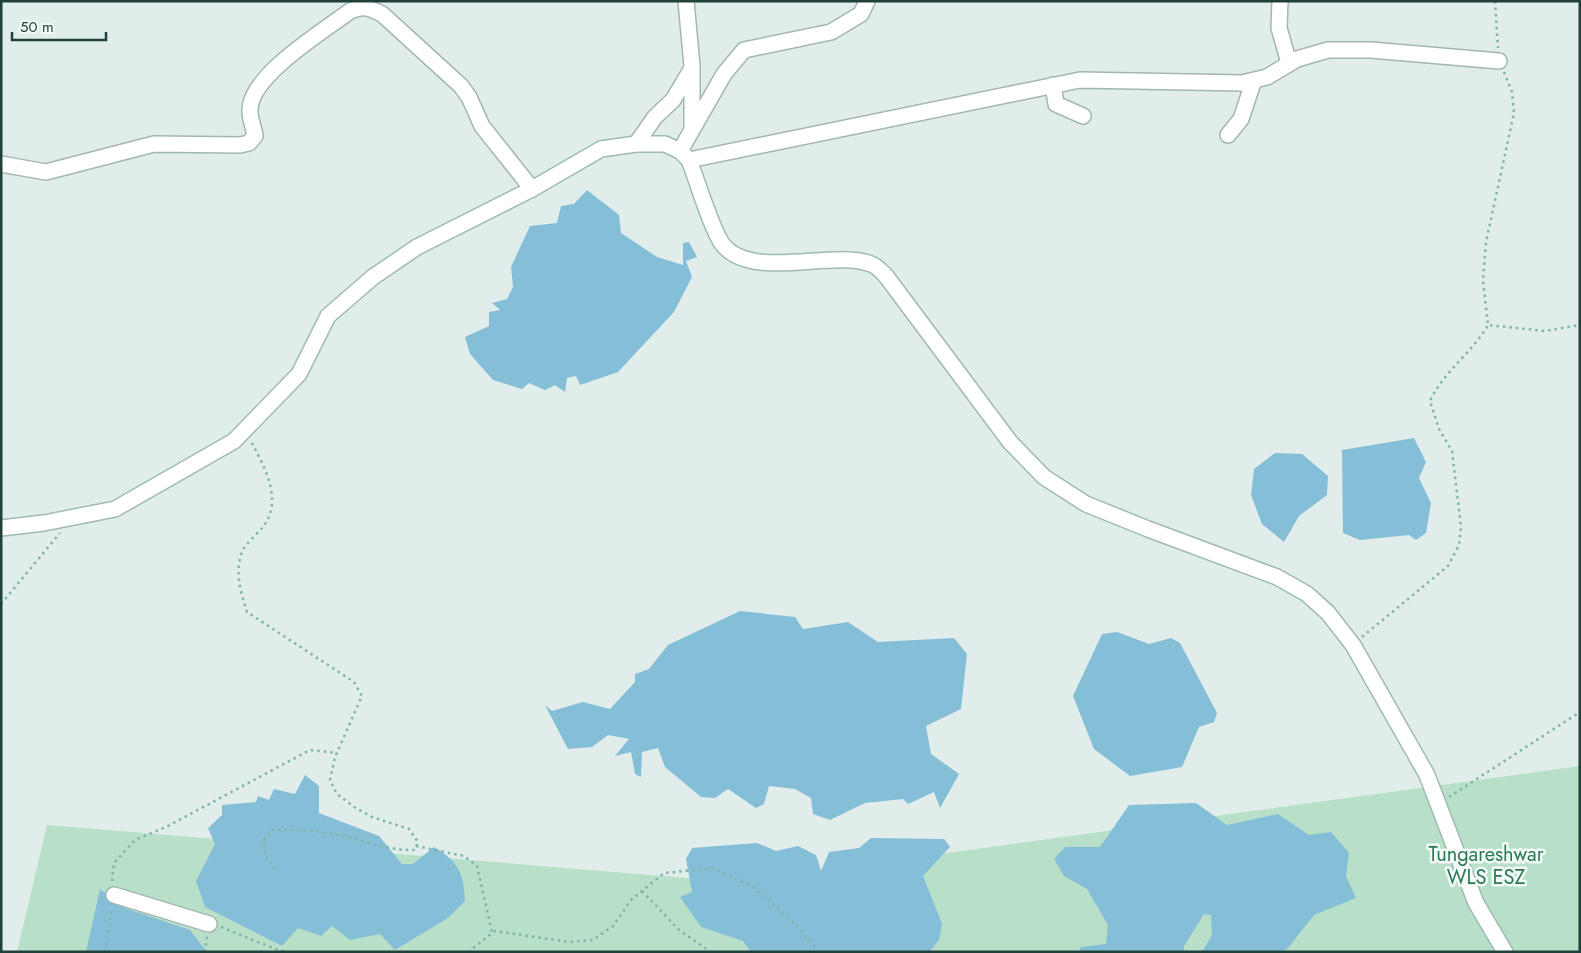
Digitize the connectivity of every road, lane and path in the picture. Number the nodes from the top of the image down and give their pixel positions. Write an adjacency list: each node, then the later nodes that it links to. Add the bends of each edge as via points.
1 (686, 1): 7 (street)
2 (867, 1): 11 (street, via 861,14 831,32 744,50 724,74)
3 (1280, 1): 6 (street, via 1280,28)
4 (1495, 1): 5 (path)
5 (1499, 61): 6 (street, via 1371,50 1328,50); 17 (path, via 1512,92 1514,113 1486,242 1483,280)
6 (1289, 63): 8 (street, via 1267,77)
7 (692, 66): 11 (street); 13 (street, via 673,100 655,117)
8 (1254, 80): 9 (street, via 1242,84 1080,80); 12 (street, via 1241,119)
9 (1053, 85): 10 (street, via 1056,104); 14 (street)
10 (1083, 116)
11 (692, 131): 14 (street)
12 (1228, 135)
13 (636, 144): 14 (street, via 665,144); 16 (street, via 601,149)
14 (684, 156): 23 (street, via 723,245 736,255 780,264 824,261 872,264 909,304 1010,442 1044,477 1086,504 1277,577 1314,600)
15 (1, 164): 16 (street, via 46,172 154,144 249,143 255,136 250,109 252,102 258,85 270,71 350,11 368,7 382,14 461,86 490,138)
16 (532, 188): 19 (street, via 417,247 350,295 328,316 299,374)
17 (1488, 325): 18 (path, via 1546,331); 23 (path, via 1479,341 1436,388 1430,401 1439,429 1452,451 1460,527 1458,545 1448,566)
18 (1580, 326)
19 (245, 430): 20 (street, via 234,442 115,509); 25 (path, via 265,469 274,498 267,522 241,552 238,572 246,612 354,682 362,696)
20 (74, 517): 21 (street); 22 (path)
21 (1, 528)
22 (1, 604)
23 (1354, 644): 26 (street, via 1427,775)
24 (1580, 712): 26 (path)
25 (337, 753): 27 (path, via 330,780 337,794 372,817 409,829 418,842); 30 (path, via 310,750 174,823 135,840 114,863)
26 (1438, 804): 39 (street, via 1476,903)
27 (416, 846): 28 (path, via 415,850 390,849 330,833 271,830 264,840 265,855); 32 (path, via 464,856 477,866)
28 (277, 872)
29 (642, 891): 32 (path, via 631,900 613,926 593,940 569,942); 33 (path, via 664,873 714,868 756,888); 38 (path, via 679,930)
30 (114, 896): 31 (street); 34 (path)
31 (209, 924): 35 (path); 36 (path)
32 (492, 932): 37 (path)
33 (815, 947)
34 (105, 952)
35 (205, 952)
36 (290, 952)
37 (468, 952)
38 (711, 952)
39 (1505, 952)

